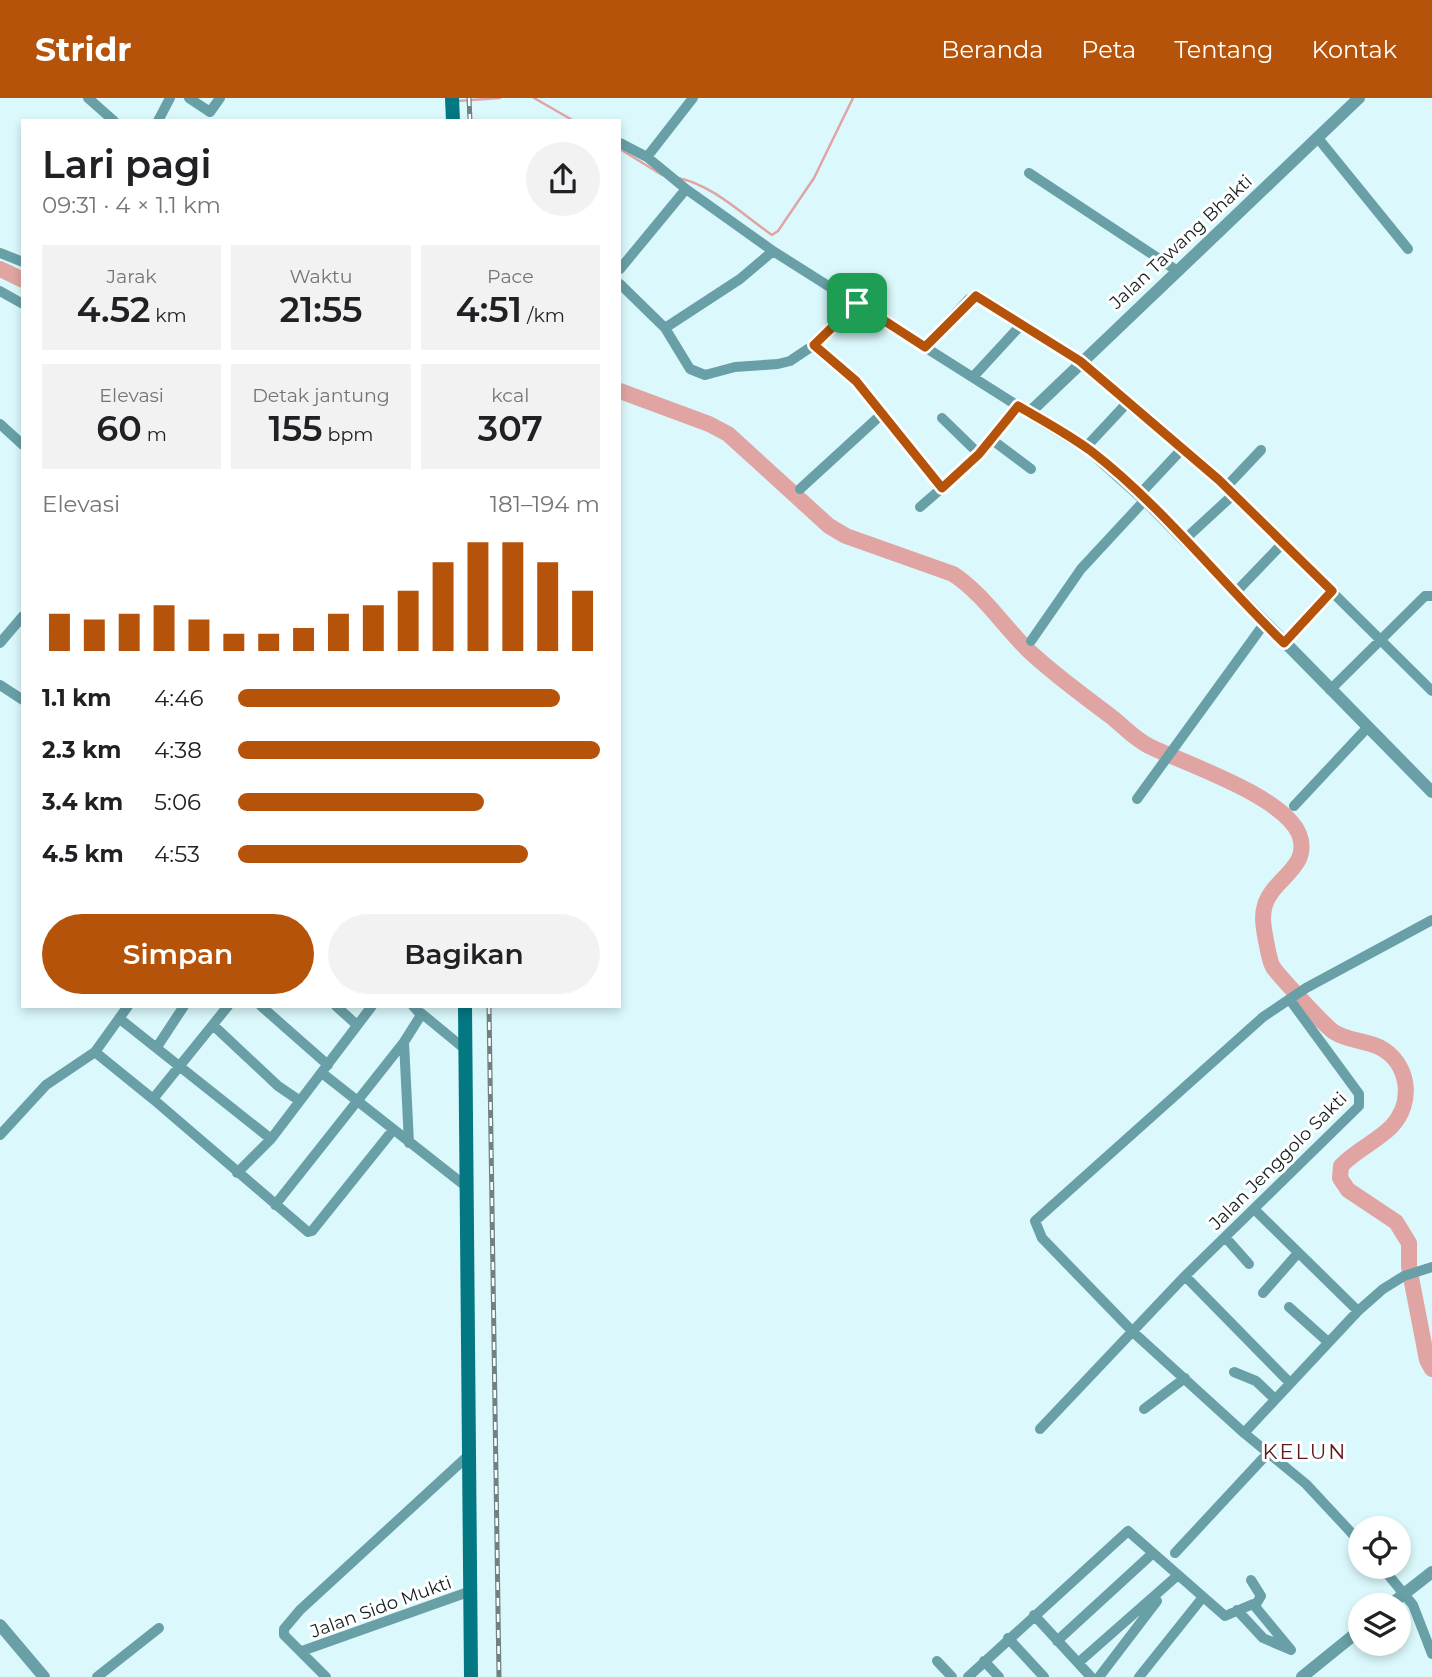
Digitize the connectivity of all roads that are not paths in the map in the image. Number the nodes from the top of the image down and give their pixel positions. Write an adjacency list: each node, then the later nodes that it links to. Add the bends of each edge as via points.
1 (88, 98): 7 (street)
2 (170, 98): 8 (street)
3 (189, 98): 4 (street, via 210,112)
4 (220, 98)
5 (693, 98): 11 (street)
6 (1359, 98): 9 (street, Jalan Tawang Bhakti)
7 (112, 119)
8 (159, 119)
9 (1317, 137): 14 (street); 19 (street, Jalan Tawang Bhakti)
10 (621, 144): 11 (street)
11 (647, 157): 13 (street)
12 (1029, 173): 19 (street)
13 (686, 189): 15 (street); 18 (street)
14 (1408, 249)
15 (773, 251): 23 (street); 25 (street, via 740,279)
16 (0, 253): 17 (street)
17 (21, 261)
18 (621, 268)
19 (1176, 270): 28 (street, Jalan Tawang Bhakti)
20 (621, 285): 25 (street)
21 (0, 291): 22 (street)
22 (21, 303)
23 (857, 303): 26 (street); 27 (street)
24 (1021, 325): 27 (street, via 980,296 969,299); 28 (street); 29 (street)
25 (665, 328): 26 (street, via 690,369 699,374 735,366 782,364)
26 (814, 345): 32 (street, via 856,381)
27 (925, 347): 29 (street)
28 (1080, 361): 30 (street); 31 (street, Jalan Tawang Bhakti)
29 (973, 377): 31 (street)
30 (1128, 402): 37 (street); 38 (street)
31 (1023, 409): 35 (street); 37 (street)
32 (883, 413): 42 (street); 43 (street)
33 (942, 418): 40 (street)
34 (0, 424): 36 (street)
35 (992, 439): 40 (street); 41 (street)
36 (21, 443)
37 (1086, 447): 45 (street)
38 (1184, 448): 44 (street); 45 (street)
39 (1261, 450): 44 (street)
40 (979, 454): 42 (street)
41 (1031, 469)
42 (942, 488): 46 (street)
43 (800, 489)
44 (1230, 490): 47 (street); 48 (street)
45 (1142, 497): 47 (street); 55 (street, via 1081,569)
46 (920, 507)
47 (1184, 540): 50 (street)
48 (1283, 543): 49 (street); 50 (street)
49 (1332, 591): 54 (street); 57 (street)
50 (1234, 594): 53 (street)
51 (1432, 596): 54 (street, via 1425,596)
52 (21, 618): 56 (street)
53 (1264, 624): 57 (street); 64 (street)
54 (1380, 639): 59 (street); 60 (street)
55 (1031, 641)
56 (0, 643)
57 (1284, 643): 59 (street)
58 (0, 685): 61 (street)
59 (1330, 690): 62 (street)
60 (1432, 691)
61 (21, 699)
62 (1367, 728): 63 (street); 65 (street)
63 (1432, 792)
64 (1137, 799)
65 (1294, 806)
66 (1432, 920): 67 (street)
67 (1291, 999): 95 (street, Jalan Jenggolo Sakti, via 1359,1094 1360,1102); 104 (street, via 1263,1017 1036,1218 1035,1228 1042,1238)
68 (127, 1008): 76 (street)
69 (183, 1008): 80 (street)
70 (226, 1008): 77 (street)
71 (263, 1008): 84 (street)
72 (338, 1008): 78 (street)
73 (370, 1008): 78 (street)
74 (465, 1008): 81 (main road)
75 (417, 1010): 79 (street); 81 (street)
76 (120, 1018): 80 (street); 82 (street)
77 (212, 1025): 83 (street); 86 (street)
78 (357, 1025): 84 (street)
79 (404, 1042): 87 (street); 91 (street)
80 (157, 1047): 83 (street)
81 (466, 1050): 93 (main road)
82 (95, 1052): 85 (street); 89 (street, via 46,1084)
83 (180, 1064): 85 (street); 90 (street)
84 (325, 1069): 86 (street); 87 (street)
85 (153, 1099): 92 (street)
86 (300, 1101): 90 (street)
87 (359, 1102): 88 (street); 94 (street)
88 (393, 1130): 91 (street); 94 (street, via 310,1233)
89 (0, 1135)
90 (271, 1139): 92 (street)
91 (408, 1143): 93 (street)
92 (237, 1173): 94 (street)
93 (468, 1189): 114 (main road)
94 (275, 1205)
95 (1254, 1209): 96 (street, Jalan Jenggolo Sakti); 97 (street)
96 (1225, 1237): 98 (street); 100 (street, Jalan Jenggolo Sakti)
97 (1298, 1252): 101 (street); 103 (street)
98 (1249, 1264)
99 (1432, 1267): 103 (street, via 1404,1276)
100 (1185, 1276): 104 (street, Jalan Jenggolo Sakti); 108 (street)
101 (1263, 1293)
102 (1289, 1307): 105 (street)
103 (1358, 1311): 105 (street)
104 (1133, 1332): 107 (street); 111 (street, Jalan Jenggolo Sakti)
105 (1328, 1342): 108 (street)
106 (1234, 1372): 109 (street, via 1256,1381)
107 (1185, 1378): 110 (street); 112 (street)
108 (1290, 1383): 109 (street)
109 (1275, 1399): 112 (street)
110 (1144, 1409)
111 (1040, 1429)
112 (1244, 1433): 113 (street)
113 (1268, 1453): 115 (street, via 1306,1484); 117 (street)
114 (471, 1454): 123 (main road); 135 (street, via 300,1610 284,1635)
115 (1348, 1529)
116 (1153, 1553): 119 (street); 129 (street, via 1126,1531); 134 (street)
117 (1175, 1553)
118 (1432, 1572): 124 (street)
119 (1178, 1575): 122 (street); 125 (street)
120 (1393, 1579): 124 (street)
121 (1251, 1580): 127 (street, via 1261,1596)
122 (1170, 1584): 139 (street); 149 (street)
123 (471, 1591): 135 (street, Jalan Sido Mukti); 144 (main road)
124 (1405, 1593)
125 (1203, 1597): 128 (street, via 1225,1616); 150 (street)
126 (1411, 1602): 136 (street)
127 (1255, 1606): 128 (street, via 1250,1603); 128 (street, via 1291,1651 1263,1638)
128 (1237, 1610)
129 (1034, 1615): 132 (street); 134 (street)
130 (0, 1625): 141 (street)
131 (159, 1628): 142 (street)
132 (1008, 1638): 138 (street); 148 (street)
133 (1348, 1640): 151 (street)
134 (1057, 1641): 139 (street)
135 (302, 1651): 143 (street)
136 (1432, 1654)
137 (937, 1661): 145 (street)
138 (984, 1661): 146 (street); 147 (street)
139 (1078, 1663): 140 (street)
140 (1086, 1675)
141 (44, 1677)
142 (97, 1677)
143 (326, 1677)
144 (471, 1677)
145 (952, 1677)
146 (968, 1677)
147 (999, 1677)
148 (1044, 1677)
149 (1099, 1677)
150 (1139, 1677)
151 (1302, 1677)

